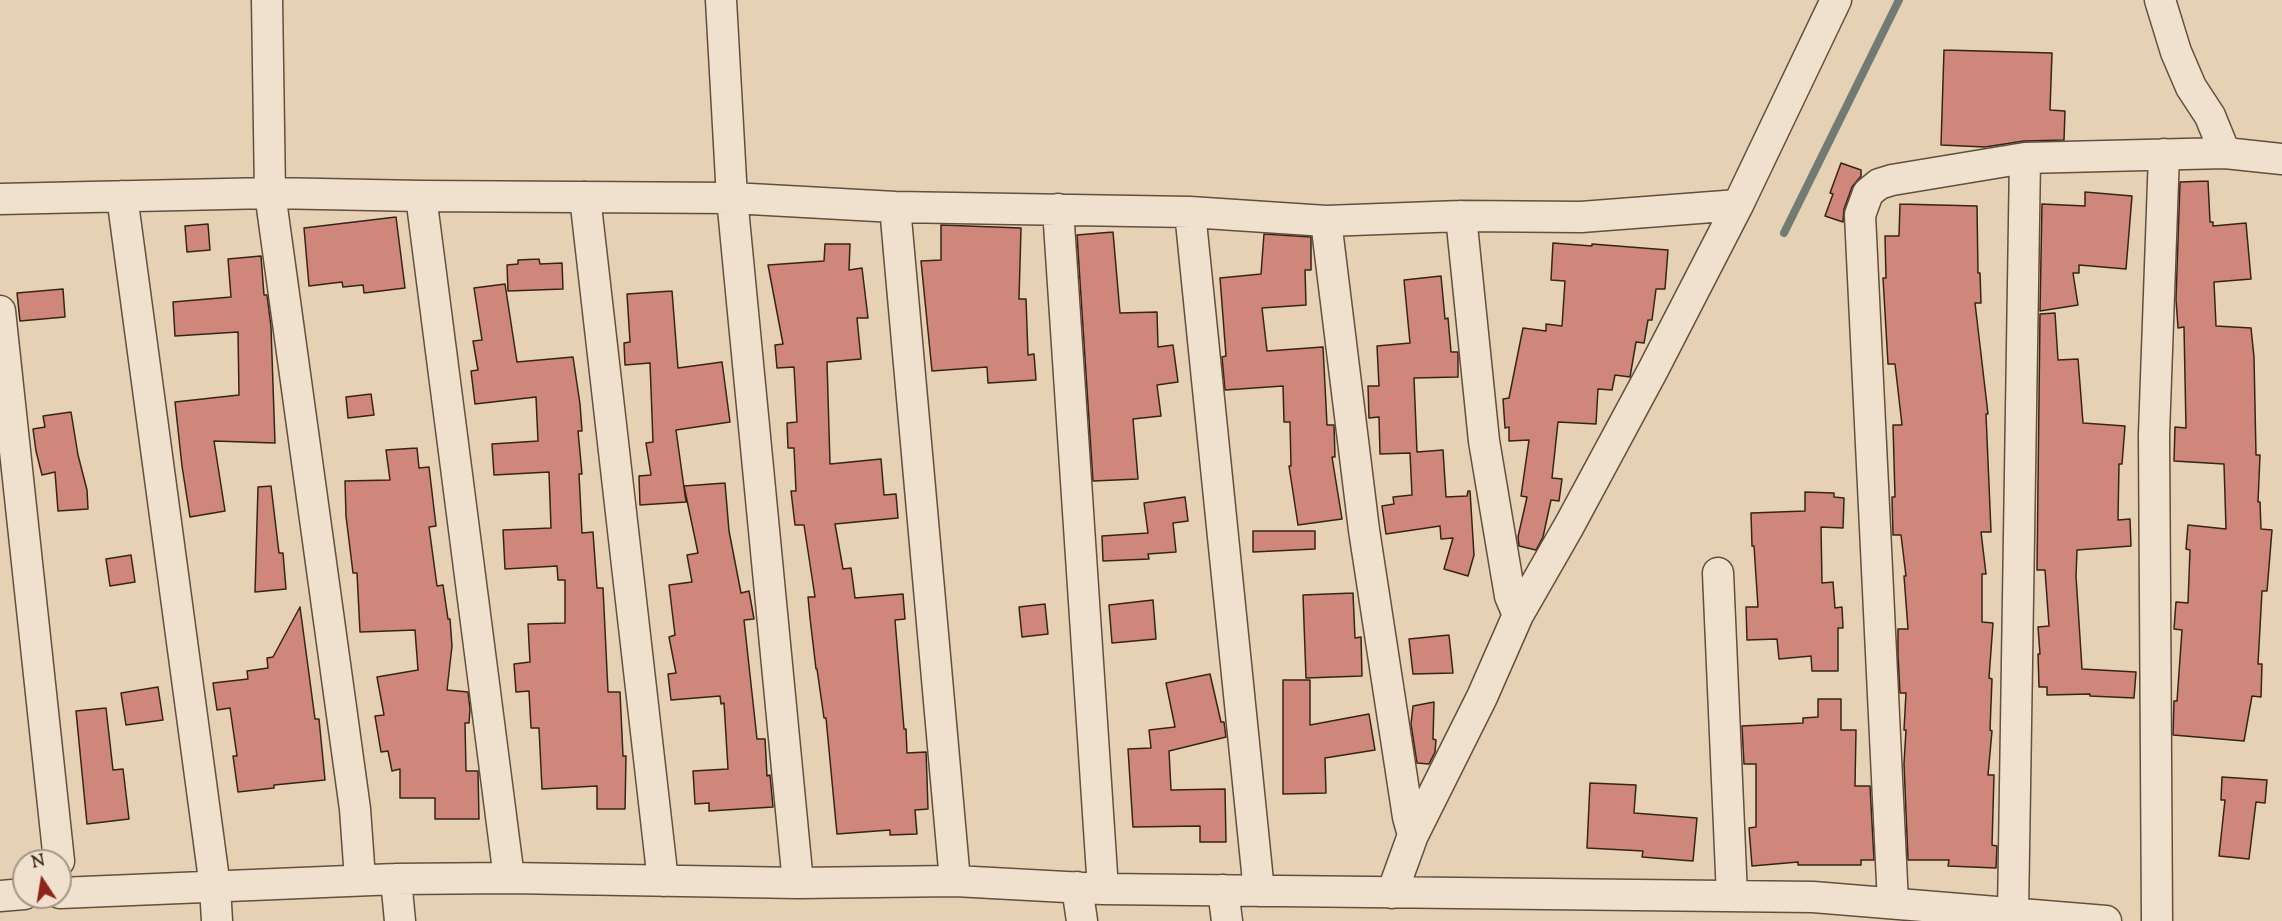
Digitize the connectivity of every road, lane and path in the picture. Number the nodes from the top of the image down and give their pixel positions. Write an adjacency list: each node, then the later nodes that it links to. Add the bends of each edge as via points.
1 (267, 0): 9 (street)
2 (721, 0): 13 (street)
3 (1836, 0): 15 (street)
4 (2160, 0): 5 (street, via 2176,52)
5 (2225, 153): 6 (street); 8 (street)
6 (2164, 154): 7 (street); 49 (street, via 2154,434)
7 (2025, 158): 39 (street, via 1879,184 1868,193 1860,215); 42 (street)
8 (2282, 159)
9 (270, 193): 10 (street); 11 (street); 27 (street, via 355,809)
10 (122, 196): 14 (street); 33 (street)
11 (421, 196): 12 (street); 26 (street)
12 (585, 197): 13 (street); 30 (street)
13 (732, 198): 16 (street); 31 (street)
14 (0, 199)
15 (1738, 205): 19 (street, via 1581,217); 23 (street, via 1653,370)
16 (895, 207): 17 (street); 29 (street)
17 (1058, 210): 18 (street); 34 (street)
18 (1190, 212): 20 (street); 36 (street)
19 (1461, 216): 20 (street); 23 (street, via 1484,441 1510,596)
20 (1326, 221): 24 (street, via 1364,530)
21 (0, 311): 25 (street)
22 (1718, 573): 38 (street)
23 (1518, 615): 24 (street)
24 (1413, 835): 37 (street)
25 (58, 849)
26 (509, 878): 28 (street); 30 (street)
27 (360, 879): 28 (street); 33 (street)
28 (396, 879): 45 (street)
29 (955, 880): 31 (street); 34 (street)
30 (663, 881): 31 (street)
31 (798, 883)
32 (72, 885): 33 (street)
33 (215, 887): 44 (street)
34 (1090, 888): 35 (street); 46 (street)
35 (1223, 890): 36 (street); 47 (street)
36 (1259, 891): 37 (street)
37 (1392, 893): 40 (street)
38 (1732, 896): 40 (street); 41 (street)
39 (1893, 903): 41 (street); 42 (street)
40 (1638, 908)
41 (1812, 909)
42 (2013, 913): 43 (street)
43 (2055, 919): 48 (street)
44 (217, 921)
45 (400, 921)
46 (1082, 921)
47 (1227, 921)
48 (2106, 921)
49 (2157, 921)

